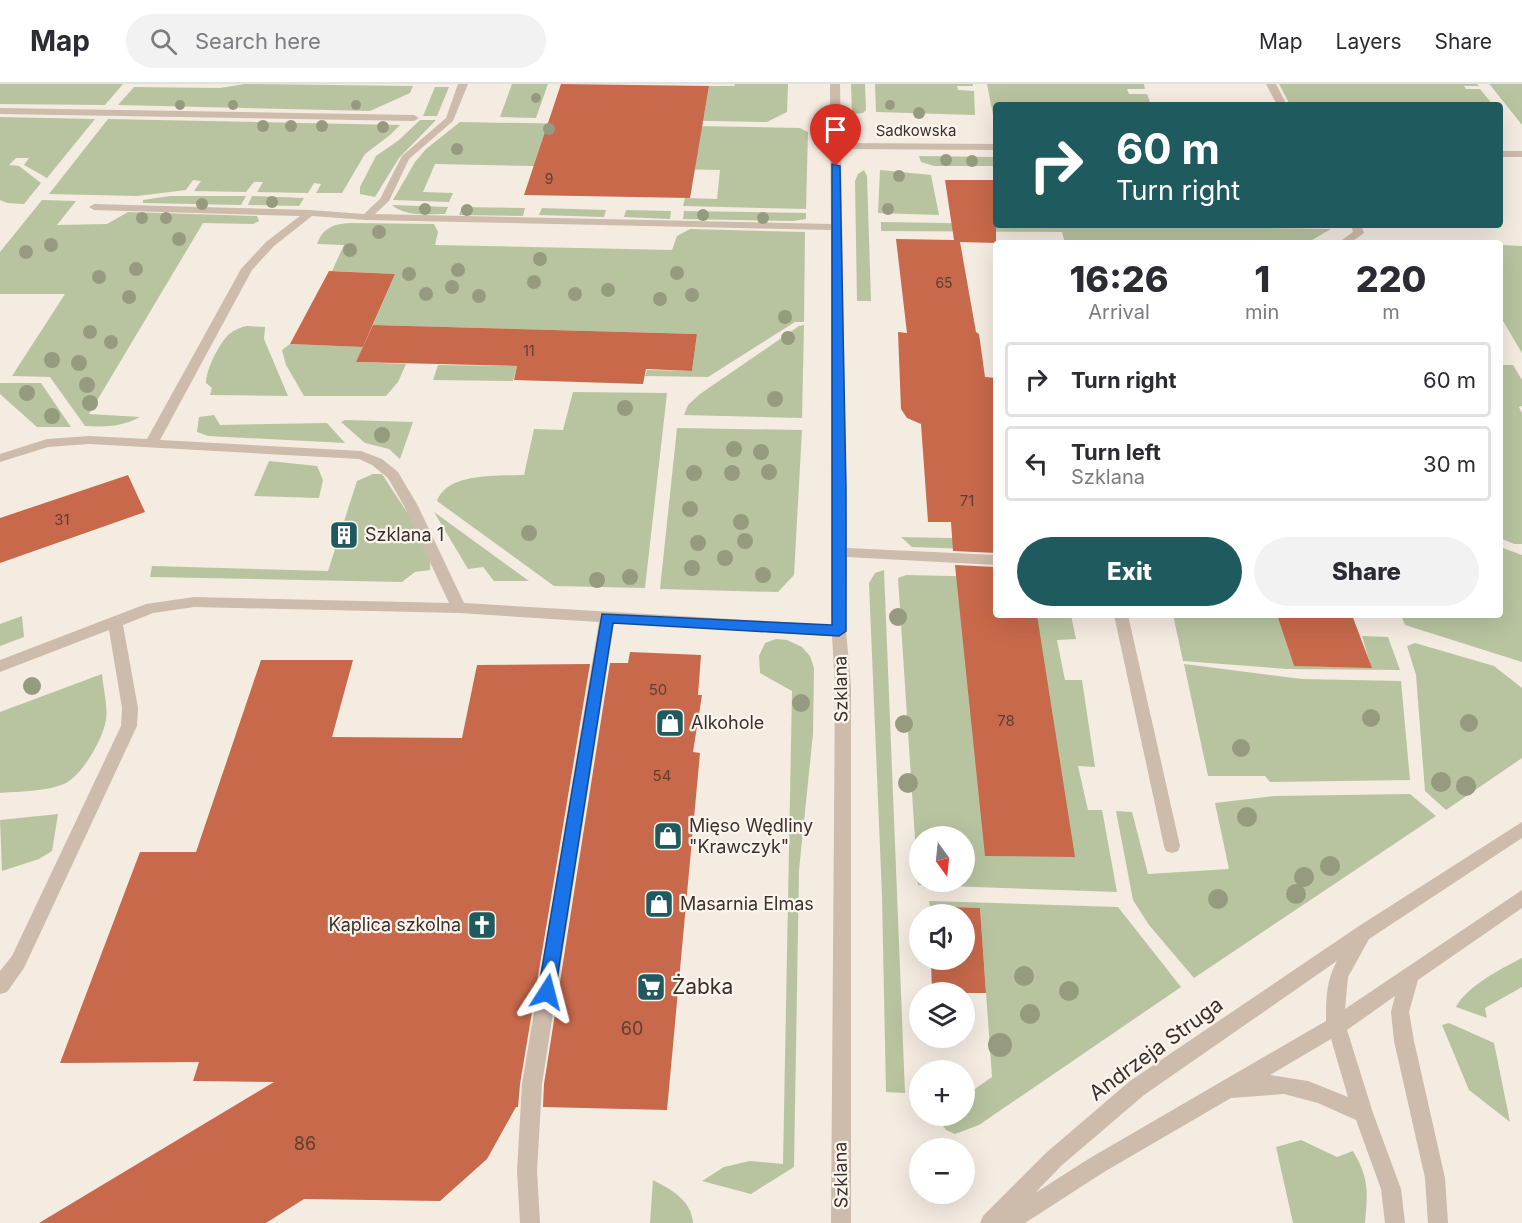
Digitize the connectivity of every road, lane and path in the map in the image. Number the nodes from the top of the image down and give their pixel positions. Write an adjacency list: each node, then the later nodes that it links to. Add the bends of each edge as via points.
1 (463, 84): 13 (street, via 450,119 405,158 384,201)
2 (835, 84): 7 (street, Szklana)
3 (1271, 84): 4 (street)
4 (1280, 102)
5 (0, 111): 6 (street)
6 (414, 118)
7 (835, 146): 8 (street, Sadkowska); 14 (street, Szklana)
8 (993, 147)
9 (1503, 154): 10 (street)
10 (1522, 154)
11 (94, 207): 12 (street)
12 (310, 213): 13 (street); 17 (street, via 270,244 247,269)
13 (366, 217): 14 (street)
14 (836, 227): 19 (street, Szklana)
15 (1357, 228): 16 (street, via 1359,233)
16 (1348, 240)
17 (151, 444): 18 (street, via 89,440 47,443); 21 (street, via 348,453 377,462 393,475 411,506)
18 (0, 458)
19 (839, 552): 20 (street); 25 (street, Szklana)
20 (993, 560)
21 (459, 608): 22 (street); 24 (street, via 194,602 151,608)
22 (607, 618): 25 (street); 36 (street, via 532,1084 527,1147)
23 (1122, 618): 28 (street)
24 (115, 622): 26 (street); 32 (street, via 130,708 129,726 18,962)
25 (839, 631): 37 (street, Szklana, via 843,686)
26 (0, 666)
27 (1522, 829): 30 (street, Andrzeja Struga)
28 (1172, 846)
29 (1522, 898): 31 (street)
30 (1365, 932): 33 (street, Andrzeja Struga, via 1339,975); 38 (street, Andrzeja Struga, via 1137,1088 1054,1159)
31 (1410, 976): 33 (street); 41 (street, via 1400,1012 1435,1178)
32 (0, 986)
33 (1336, 1026): 34 (street); 35 (street, Andrzeja Struga)
34 (1225, 1092): 35 (street, via 1271,1084 1294,1086); 39 (street)
35 (1363, 1113): 40 (street, Andrzeja Struga, via 1391,1189)
36 (530, 1223)
37 (842, 1223)
38 (990, 1223)
39 (1005, 1223)
40 (1395, 1223)
41 (1438, 1223)

